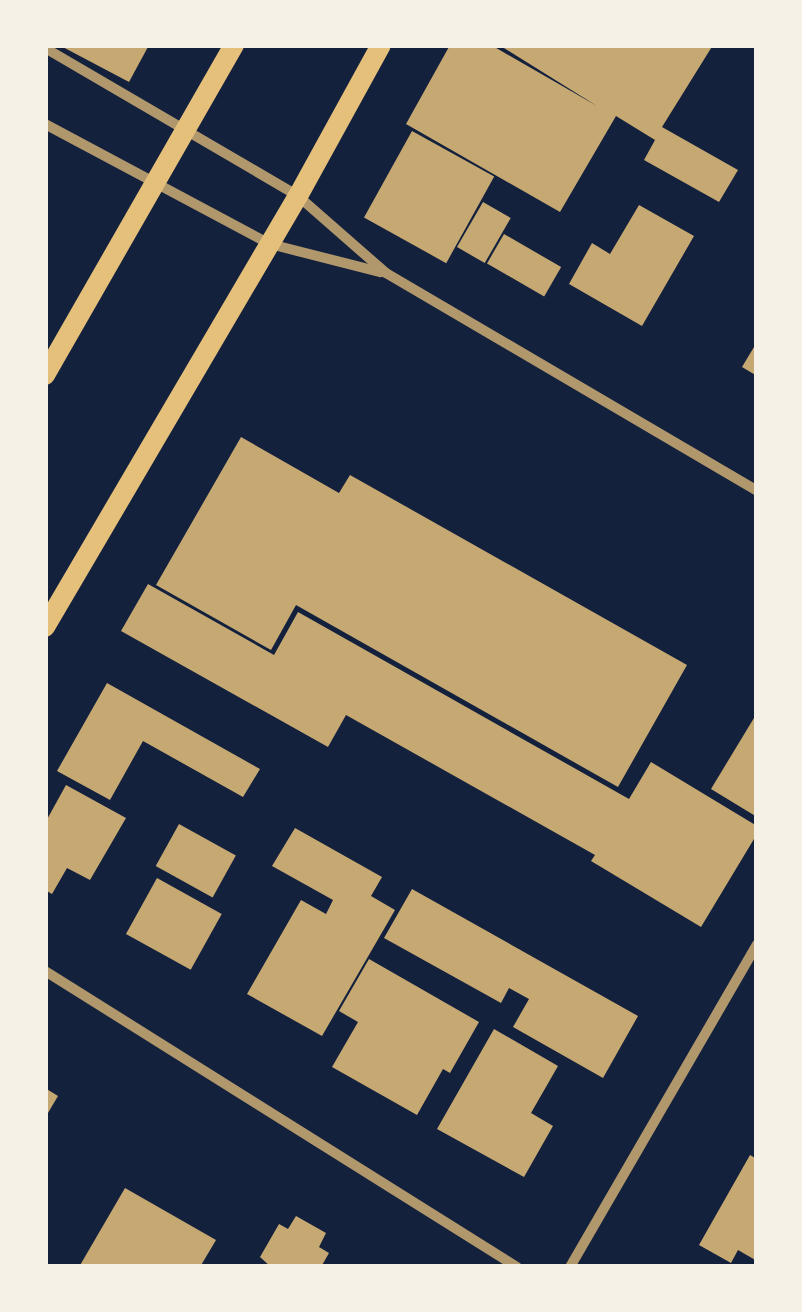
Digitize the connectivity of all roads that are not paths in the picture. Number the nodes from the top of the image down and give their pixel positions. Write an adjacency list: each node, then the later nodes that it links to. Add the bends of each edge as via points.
1 (234, 45): 5 (main road)
2 (381, 45): 7 (main road)
3 (45, 48): 5 (street)
4 (45, 124): 6 (street)
5 (187, 131): 6 (main road); 7 (street)
6 (156, 183): 8 (street); 10 (main road)
7 (298, 196): 8 (main road); 9 (street)
8 (270, 244): 9 (street); 12 (main road)
9 (386, 273): 11 (street)
10 (45, 374)
11 (757, 490)
12 (45, 626)
13 (757, 944): 16 (street)
14 (45, 971): 15 (street)
15 (517, 1267)
16 (570, 1267)

